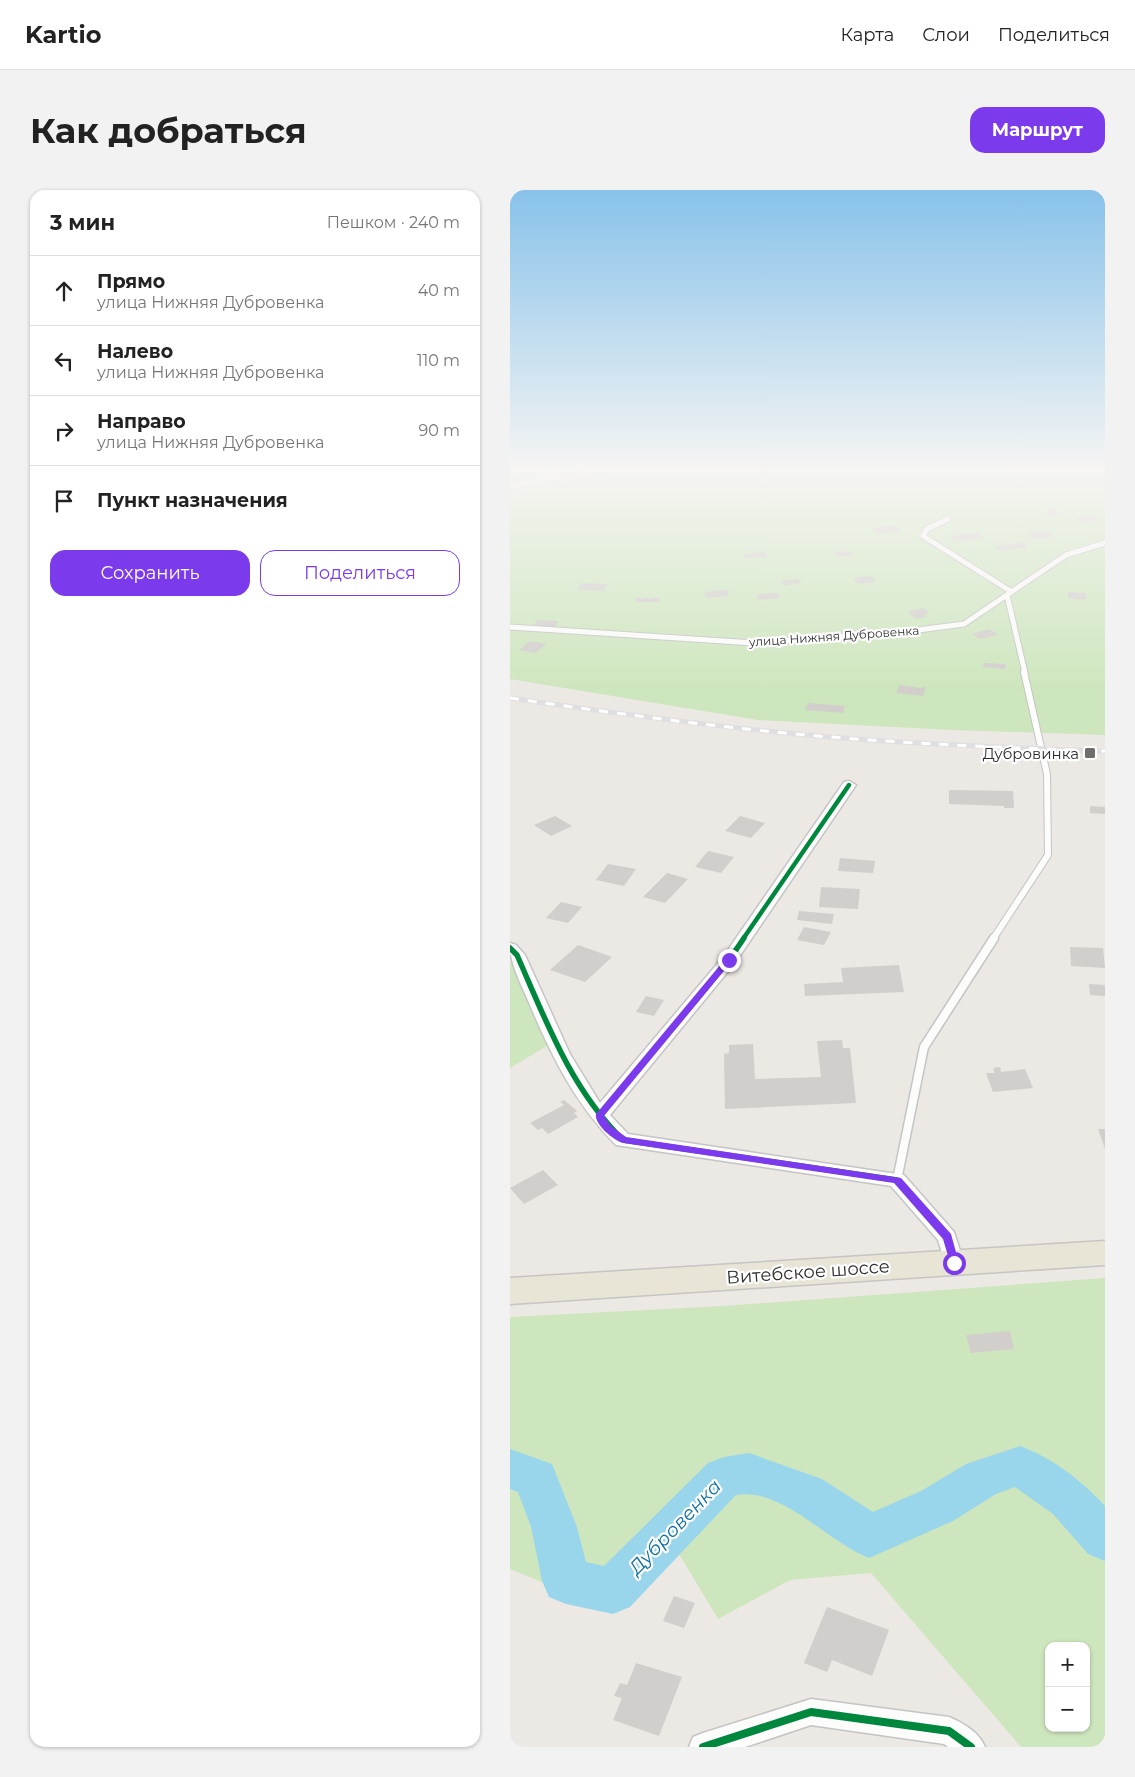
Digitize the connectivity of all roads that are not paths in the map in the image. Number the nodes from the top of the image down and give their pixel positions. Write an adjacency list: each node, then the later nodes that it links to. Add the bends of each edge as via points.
1 (933, 543): 3 (lane)
2 (1105, 543): 3 (lane, улица Нижняя Дубровенка, via 1066,555)
3 (1010, 594): 4 (lane, улица Нижняя Дубровенка, via 964,624 810,640 703,641); 8 (lane, via 1047,774 1048,855 924,1047)
4 (510, 627)
5 (849, 785): 7 (street, via 729,960)
6 (510, 948): 7 (street, via 517,955 564,1060)
7 (599, 1116): 8 (street, via 623,1140)
8 (897, 1180): 10 (street, via 947,1237)
9 (1105, 1253): 10 (main road, Витебское шоссе)
10 (954, 1263): 11 (main road, Витебское шоссе)
11 (510, 1291)
12 (703, 1747): 13 (street, via 811,1712 948,1731)
13 (971, 1747)

